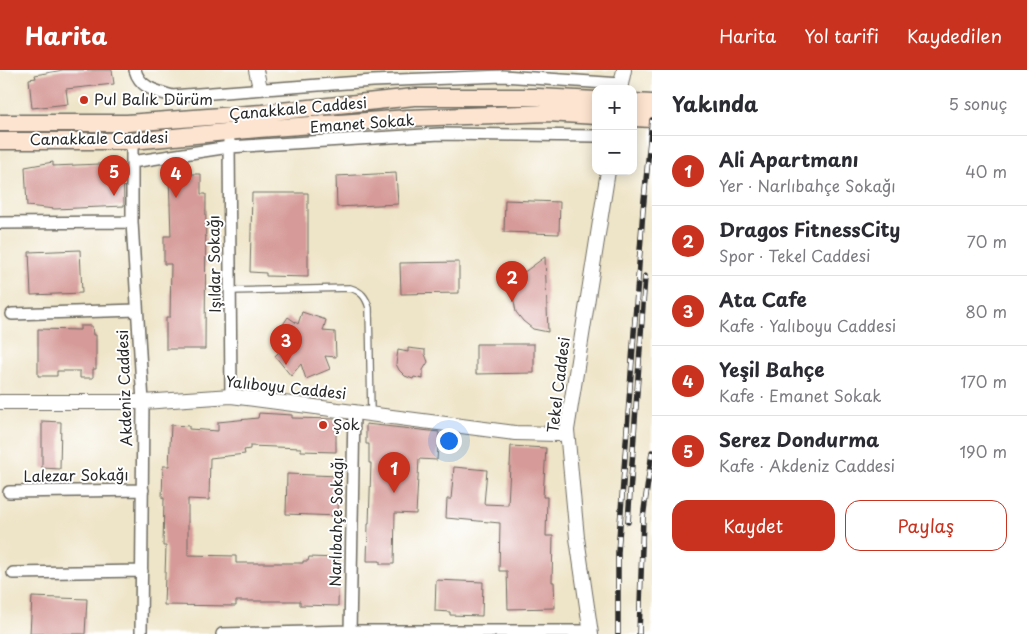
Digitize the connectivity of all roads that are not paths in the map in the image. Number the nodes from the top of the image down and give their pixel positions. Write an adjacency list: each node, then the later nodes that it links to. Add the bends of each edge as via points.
1 (135, 70): 8 (street, via 137,78 148,89 172,96)
2 (256, 70): 8 (street)
3 (624, 70): 7 (street)
4 (503, 73): 5 (street); 6 (street)
5 (373, 75): 8 (street)
6 (612, 85)
7 (621, 85)
8 (260, 88)
9 (592, 100): 15 (main road, Çanakkale Caddesi, via 414,97 127,123)
10 (637, 102): 11 (main road)
11 (652, 103)
12 (592, 116): 16 (main road, Çanakkale Caddesi, via 548,113 417,118)
13 (637, 118): 14 (main road)
14 (652, 119)
15 (0, 123)
16 (258, 129): 18 (main road, Canakkale Caddesi)
17 (592, 136): 18 (street, Emanet Sokak, via 440,134)
18 (229, 140): 20 (main road, Canakkale Caddesi); 21 (street, Emanet Sokak); 25 (street, Işıldar Sokağı)
19 (0, 141): 20 (main road, Canakkale Caddesi)
20 (132, 141): 21 (street, Akdeniz Caddesi)
21 (132, 162): 23 (street, Akdeniz Caddesi)
22 (607, 175): 33 (street, Tekel Caddesi)
23 (132, 222): 24 (street); 26 (street, Akdeniz Caddesi)
24 (0, 223)
25 (230, 292): 28 (street, Işıldar Sokağı); 32 (lane, via 350,288 361,293 369,308)
26 (137, 310): 27 (street); 30 (street, Akdeniz Caddesi)
27 (12, 314)
28 (231, 396): 30 (street, Yalıboyu Caddesi); 31 (street, Yalıboyu Caddesi)
29 (0, 402): 30 (street, Yalıboyu Caddesi)
30 (143, 402): 34 (street, Akdeniz Caddesi)
31 (354, 411): 32 (street, Yalıboyu Caddesi); 39 (street, Narlıbahçe Sokağı)
32 (371, 415): 33 (street, Yalıboyu Caddesi, via 515,433 559,434)
33 (567, 430): 38 (street, Tekel Caddesi, via 577,538)
34 (143, 490): 35 (street, Lalezar Sokağı); 36 (street, Akdeniz Caddesi)
35 (9, 492)
36 (142, 571): 37 (street); 40 (street, Akdeniz Caddesi)
37 (13, 573)
38 (591, 632): 39 (street)
39 (350, 633): 42 (street)
40 (141, 634)
41 (222, 634): 42 (street)
42 (250, 634)

